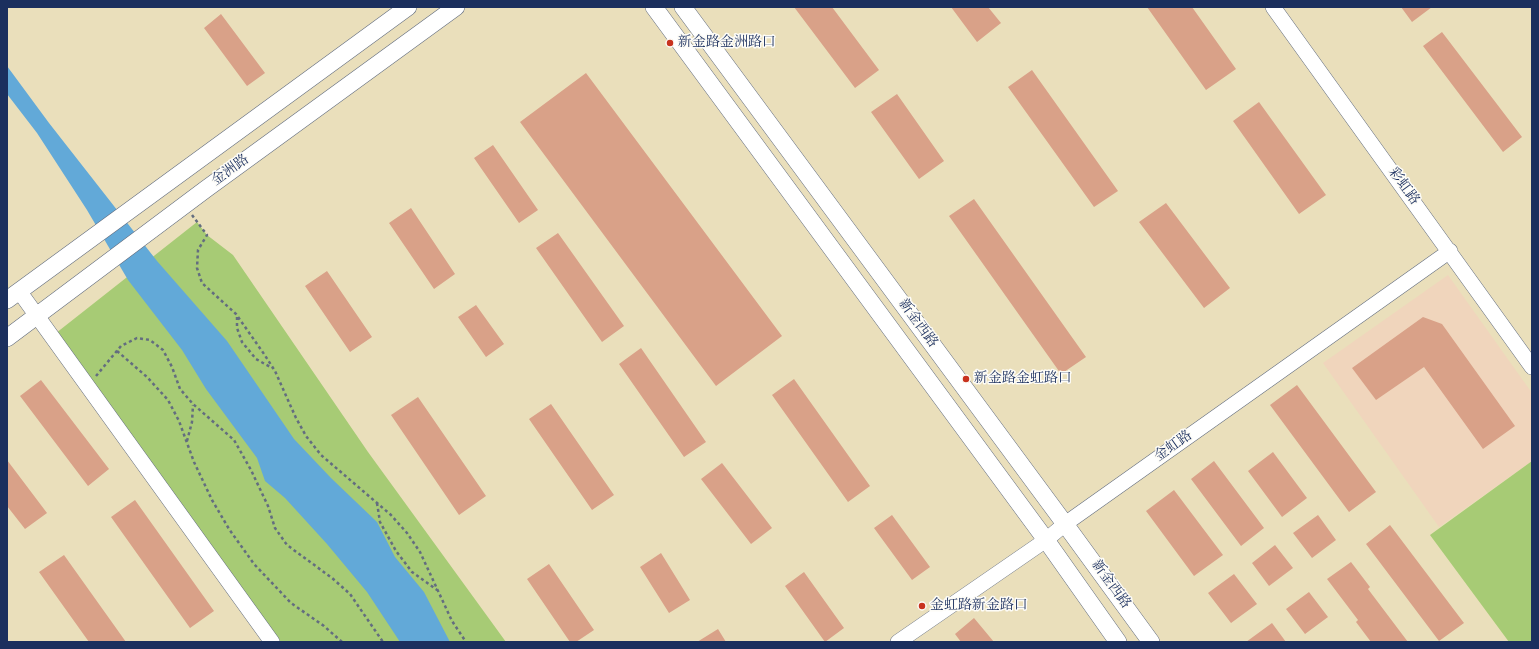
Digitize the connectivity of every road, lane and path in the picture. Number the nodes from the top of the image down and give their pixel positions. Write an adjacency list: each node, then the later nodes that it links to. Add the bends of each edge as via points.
1 (408, 7): 8 (main road, 金洲路)
2 (456, 7): 6 (main road, 金洲路)
3 (654, 7): 20 (main road, 新金西路)
4 (683, 7): 19 (main road, 新金西路)
5 (1273, 7): 7 (street, 彩虹路)
6 (185, 206): 9 (path, via 207,235 198,250 197,268 202,283); 10 (main road, 金洲路)
7 (1450, 252): 13 (street, 彩虹路); 19 (street, 金虹路)
8 (13, 295): 10 (street)
9 (237, 316): 14 (path); 14 (path, via 237,328 242,342 256,359)
10 (37, 317): 11 (main road, 金洲路); 15 (street)
11 (7, 338)
12 (117, 351): 15 (path); 16 (path, via 121,346 137,338 150,340 163,350 180,389); 17 (path, via 147,377 168,400)
13 (1532, 366)
14 (274, 369): 18 (path, via 306,436 322,455)
15 (86, 385): 22 (street)
16 (193, 404): 17 (path); 24 (path, via 234,440 251,470 276,528 287,545 350,594)
17 (187, 442): 23 (path, via 212,500 254,564 291,603)
18 (377, 503): 21 (path, via 407,533 420,552); 21 (path, via 380,522 396,551 412,572)
19 (1065, 524): 20 (street, 金虹路); 28 (main road, 新金西路)
20 (1046, 540): 26 (street, 金虹路); 27 (main road, 新金西路)
21 (437, 590): 25 (path)
22 (272, 642)
23 (342, 642)
24 (383, 642)
25 (466, 642)
26 (898, 642)
27 (1118, 642)
28 (1151, 642)

